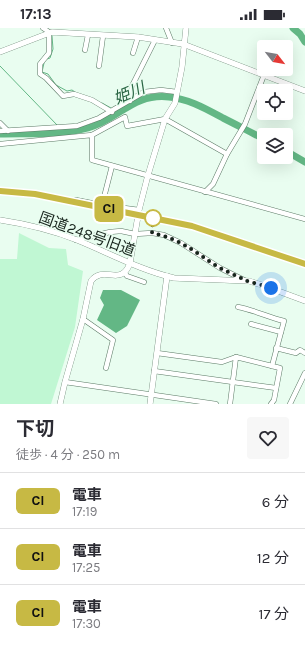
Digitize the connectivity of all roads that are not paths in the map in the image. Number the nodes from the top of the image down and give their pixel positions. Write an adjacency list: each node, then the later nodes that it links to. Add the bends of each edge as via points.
1 (43, 28): 4 (street)
2 (166, 28): 10 (street)
3 (186, 28): 11 (street)
4 (49, 31): 5 (street); 13 (street); 22 (street, via 49,53 40,64 40,74 64,96 74,94 92,100)
5 (73, 31): 6 (street)
6 (88, 35): 7 (street); 12 (street)
7 (103, 36): 8 (street); 15 (street)
8 (138, 37): 9 (street); 14 (street)
9 (155, 40): 10 (street); 21 (street, via 132,86)
10 (172, 43): 11 (street)
11 (183, 44): 16 (street); 20 (street)
12 (85, 50)
13 (0, 52)
14 (133, 53)
15 (99, 66)
16 (257, 72)
17 (264, 76): 29 (street, via 245,124)
18 (267, 76): 19 (street)
19 (305, 91)
20 (177, 92): 21 (street, via 144,92); 23 (street, via 175,104)
21 (130, 101): 22 (street)
22 (112, 112): 26 (street, via 77,126)
23 (165, 119): 27 (street, via 127,126 125,117); 29 (street); 31 (street)
24 (0, 123): 26 (street)
25 (0, 131): 26 (street)
26 (8, 131)
27 (92, 135): 28 (street); 30 (street, via 92,160)
28 (0, 144)
29 (227, 154): 32 (street, via 213,184)
30 (112, 166): 31 (street); 34 (street)
31 (148, 174): 32 (street); 35 (street)
32 (205, 192): 36 (street)
33 (76, 200): 34 (street)
34 (102, 205): 35 (street)
35 (139, 210): 38 (street)
36 (305, 219)
37 (0, 220): 39 (street, 国道248号旧道, via 32,226)
38 (135, 234): 39 (street, via 110,232); 40 (street); 43 (street, via 152,233 170,237)
39 (76, 240): 40 (street, 国道248号旧道)
40 (130, 263): 41 (street); 42 (street, 国道248号旧道)
41 (125, 273): 44 (street); 47 (street, via 100,275 91,281)
42 (167, 276): 43 (street, 国道248号旧道); 51 (street)
43 (246, 281): 45 (street, 国道248号旧道)
44 (144, 282)
45 (305, 301)
46 (238, 307): 49 (street, via 284,322)
47 (83, 319): 55 (street, via 113,340); 58 (street)
48 (251, 324): 49 (street)
49 (281, 332): 50 (street)
50 (276, 348): 52 (street, via 296,353 300,350); 54 (street)
51 (156, 353): 53 (street, via 222,362); 56 (street)
52 (305, 353)
53 (236, 357): 54 (street); 59 (street)
54 (272, 366): 60 (street, via 280,368)
55 (106, 368)
56 (154, 370): 59 (street); 61 (street)
57 (305, 373): 67 (street)
58 (65, 382): 61 (street); 62 (street)
59 (233, 382): 60 (street); 65 (street)
60 (276, 388): 66 (street)
61 (151, 394): 63 (street); 64 (street)
62 (60, 404)
63 (150, 404)
64 (216, 404)
65 (230, 404)
66 (271, 404)
67 (290, 404)

